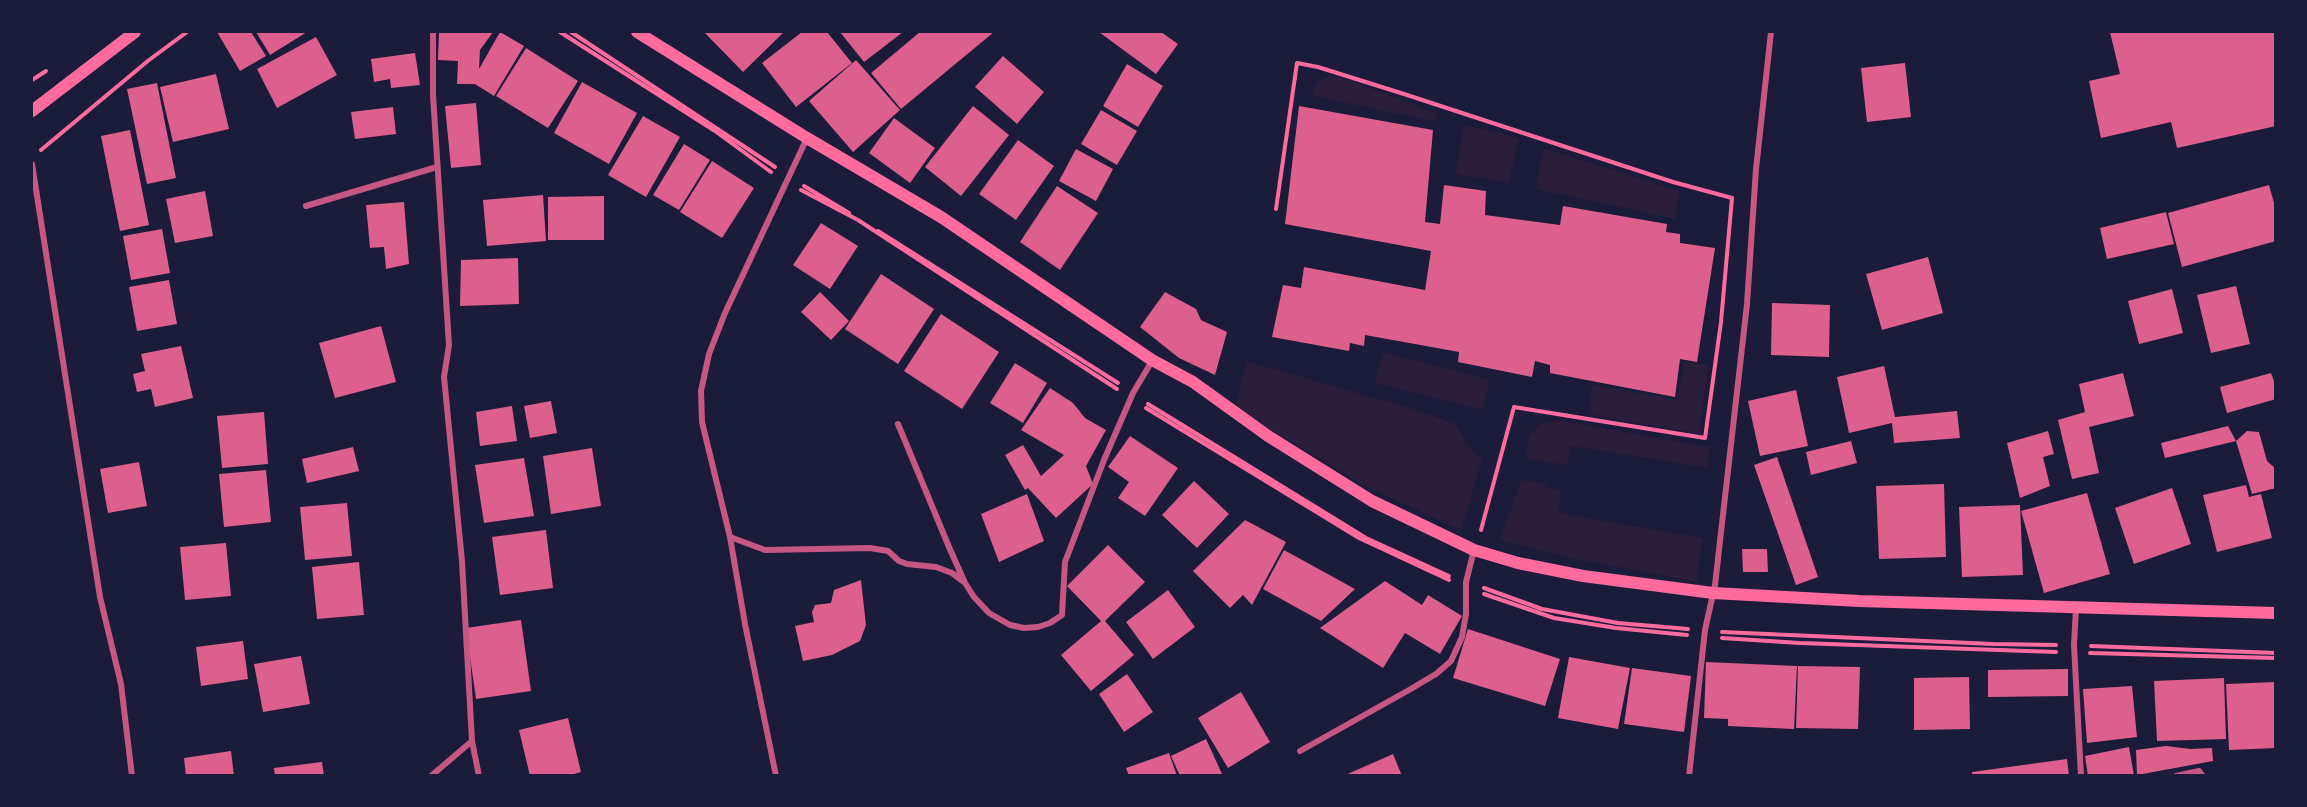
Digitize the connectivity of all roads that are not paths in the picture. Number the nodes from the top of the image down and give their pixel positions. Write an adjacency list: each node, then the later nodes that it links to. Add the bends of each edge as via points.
1 (135, 32): 5 (main road)
2 (433, 32): 8 (street)
3 (637, 32): 6 (main road)
4 (1771, 32): 15 (street, via 1747,304)
5 (32, 111)
6 (807, 138): 10 (main road, via 950,223); 12 (street, via 725,313 709,354 701,391 702,422)
7 (32, 164): 20 (street, via 100,597 121,684)
8 (437, 167): 9 (street); 18 (street, via 449,345 444,377 462,561)
9 (306, 206)
10 (1152, 360): 13 (main road, via 1193,382 1268,436 1372,501); 14 (street, via 1104,460 1065,562 1062,615 1038,627 1010,625 989,613)
11 (898, 424): 14 (street)
12 (730, 537): 14 (street, via 765,549 888,551 907,564 952,573); 23 (street)
13 (1474, 550): 15 (main road, via 1583,576); 19 (street, via 1466,585 1462,637 1450,661 1436,674)
14 (965, 584)
15 (1713, 593): 16 (main road); 24 (street)
16 (2076, 608): 17 (main road); 25 (street, via 2074,649)
17 (2276, 613)
18 (472, 741): 21 (street); 22 (street)
19 (1300, 751)
20 (132, 776)
21 (431, 776)
22 (479, 776)
23 (776, 776)
24 (1689, 776)
25 (2081, 776)
26 (2176, 776): 27 (street, via 2199,771)
27 (2203, 776)

